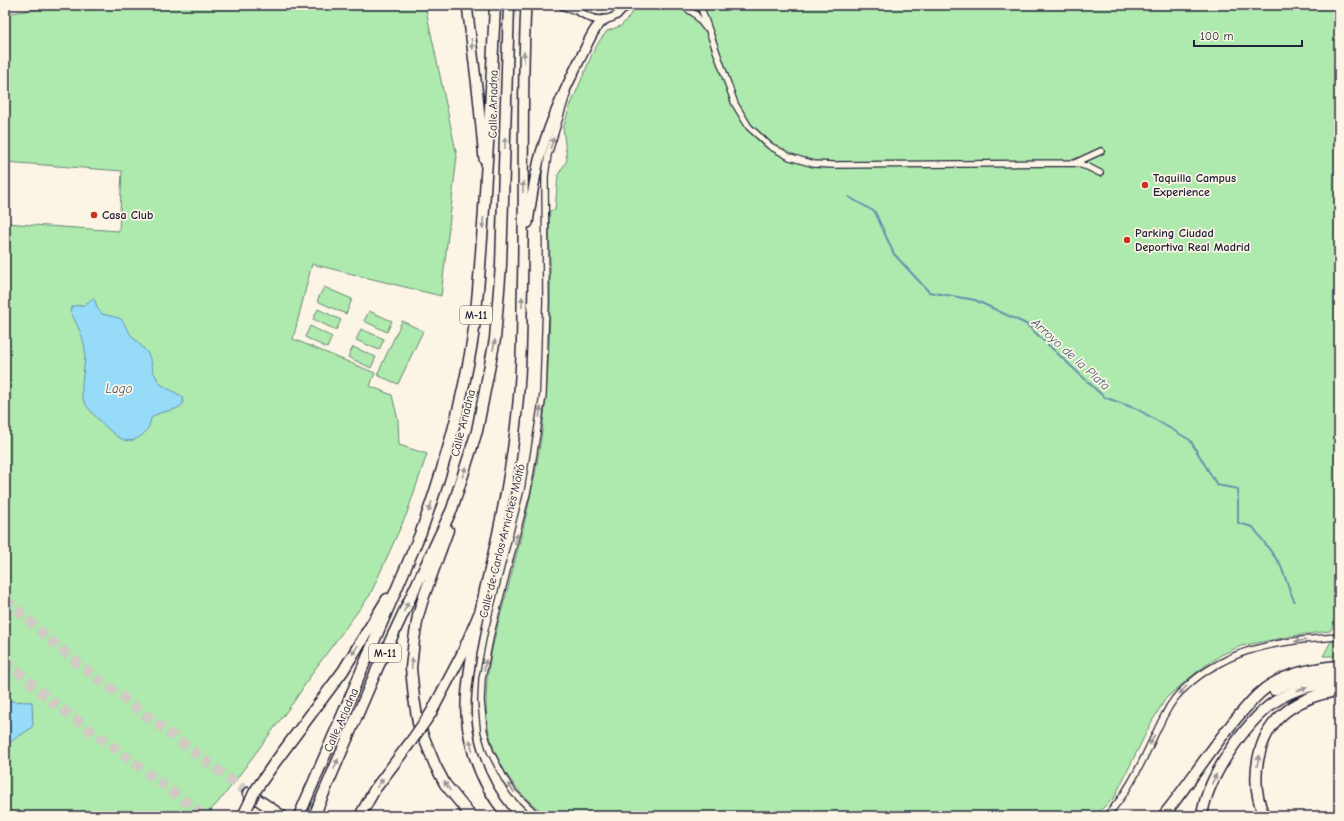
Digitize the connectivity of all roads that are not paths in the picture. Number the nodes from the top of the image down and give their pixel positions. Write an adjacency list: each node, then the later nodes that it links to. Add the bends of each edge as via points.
1 (467, 5): 20 (highway, one-way to 20)
2 (495, 5): 20 (highway, Calle Ariadna / M-11)
3 (509, 5): 22 (highway, Calle Ariadna / M-11, one-way to 3, via 477,431 495,339 503,224)
4 (526, 5): 21 (highway, one-way to 4)
5 (562, 5): 12 (street)
6 (577, 5): 12 (street)
7 (626, 5): 14 (street, via 620,13)
8 (681, 5): 11 (street)
9 (700, 5): 13 (street)
10 (704, 5): 13 (street)
11 (691, 8): 15 (street)
12 (582, 12): 14 (street, via 590,18)
13 (703, 13): 15 (street)
14 (604, 20): 16 (highway)
15 (709, 33): 18 (street, via 735,104 749,126 770,146 790,157 814,164 833,165)
16 (588, 44): 21 (highway, via 566,87 539,159); 40 (street, Calle de Carlos Arniches Moltó, one-way to 16, via 514,793 490,750 484,731 482,679 491,633 528,489 542,395 546,302 545,189 548,155 570,86)
17 (1101, 151): 18 (street)
18 (1075, 163): 19 (street, via 1088,166)
19 (1100, 173)
20 (486, 184): 23 (highway, Calle Ariadna / M-11, one-way to 23, via 476,311 462,397 433,500)
21 (524, 254): 24 (highway, one-way to 21, via 499,529 514,440 521,354)
22 (452, 508): 36 (highway, Calle Ariadna / M-11, one-way to 22, via 378,667); 38 (highway, one-way to 22, via 445,784 423,738 418,724 411,668 418,616 447,535)
23 (406, 568): 33 (highway, one-way to 33, bridge, via 342,671 255,791); 35 (highway, Calle Ariadna / M-11)
24 (479, 614): 37 (highway, one-way to 24, bridge, via 375,788 431,713 462,654); 39 (highway, one-way to 24, via 488,790 477,767 466,714 466,692)
25 (1339, 637): 41 (street, one-way to 41, via 1290,642 1245,651 1185,687 1165,714 1134,776 1115,807)
26 (1339, 666): 30 (highway, via 1321,667 1287,676 1270,685)
27 (1339, 674): 30 (highway, via 1306,678 1278,688)
28 (1339, 682): 43 (highway, one-way to 28, via 1206,797 1216,774 1236,742 1267,706 1296,691 1318,684)
29 (1339, 691): 32 (highway, one-way to 29, via 1256,784 1257,762 1265,738 1288,710 1306,699)
30 (1244, 710): 42 (highway)
31 (248, 793): 34 (highway)
32 (1264, 815)
33 (243, 816)
34 (282, 816)
35 (299, 816)
36 (314, 816)
37 (360, 816)
38 (472, 816)
39 (507, 816)
40 (538, 816)
41 (1106, 816)
42 (1163, 816)
43 (1202, 816)

